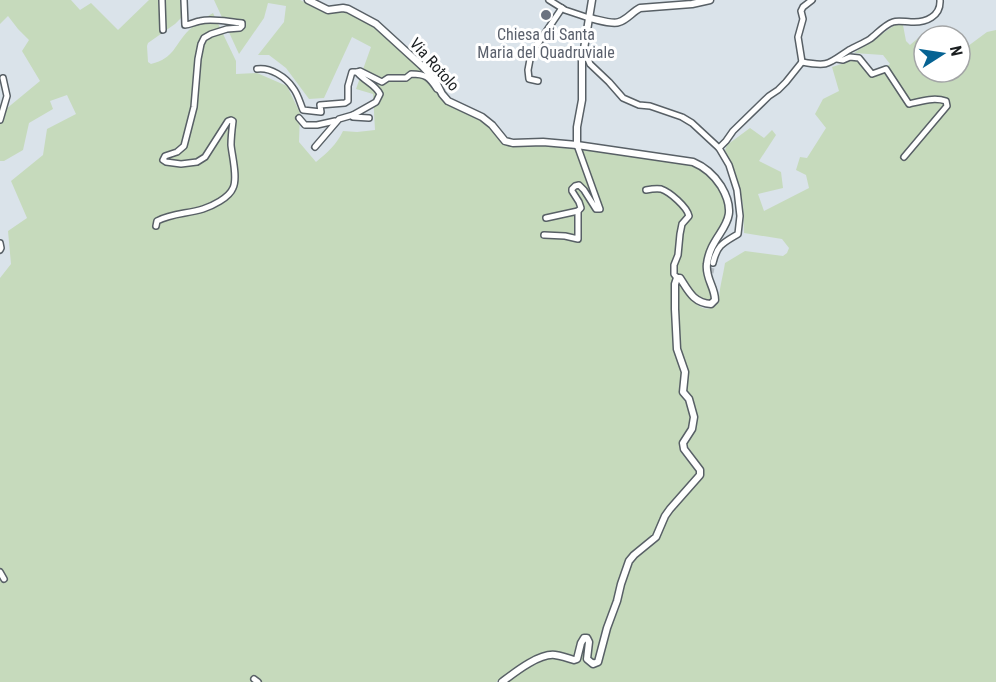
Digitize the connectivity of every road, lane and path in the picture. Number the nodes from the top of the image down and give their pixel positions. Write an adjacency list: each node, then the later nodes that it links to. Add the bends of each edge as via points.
1 (162, 0): 11 (street)
2 (184, 0): 32 (street, via 185,25 212,20 242,26 204,38 184,146 163,157 166,162 197,162 205,157 231,120 235,178 226,196 205,209 165,216)
3 (308, 0): 19 (street, Via Rotolo, via 328,10 348,9 376,24 422,66)
4 (549, 0): 9 (street)
5 (592, 0): 10 (street)
6 (710, 0): 10 (street, via 640,8 614,23)
7 (812, 0): 14 (street, via 801,11 798,38)
8 (940, 0): 13 (street, via 935,16 915,23 894,21)
9 (562, 8): 10 (street); 18 (street, via 531,54 530,80)
10 (589, 18): 12 (street)
11 (164, 30)
12 (584, 48): 25 (street); 27 (street, via 590,64 623,98 682,117)
13 (837, 59): 14 (street, via 819,65); 28 (street, via 860,58 872,74 886,69 909,104 946,101 947,106)
14 (802, 62): 27 (street)
15 (256, 69): 16 (street, via 271,70 287,81 303,110 321,112 320,105 348,101 352,72)
16 (357, 72): 19 (street, via 382,82 422,74); 20 (street, via 380,94 376,102)
17 (3, 78): 23 (street, via 7,96)
18 (538, 81)
19 (440, 90): 25 (street, Via Rotolo, via 448,101 482,117 505,141)
20 (353, 115): 21 (street); 24 (street)
21 (369, 117)
22 (298, 118): 24 (street, via 305,125)
23 (0, 120)
24 (337, 121): 26 (street)
25 (577, 146): 30 (street, via 600,206 596,209 577,185 572,189 581,208); 39 (street, Via Rotolo, via 684,160 710,173 727,197 730,210 709,254)
26 (315, 147)
27 (719, 148): 36 (street, via 734,177 741,216 738,234 719,247)
28 (903, 157)
29 (646, 190): 38 (street, via 663,190 688,212 674,265)
30 (578, 211): 31 (street); 33 (street, via 578,239)
31 (546, 218)
32 (156, 226)
33 (544, 235)
34 (0, 243): 35 (street)
35 (0, 250)
36 (713, 263)
37 (711, 273): 39 (street)
38 (677, 278): 39 (street, via 681,278 694,298 708,305 715,297); 42 (street, via 677,349 685,372 683,392 694,417 683,446 700,475 665,516 656,537 629,561 598,662 593,664 587,659 589,642 584,638 577,659 544,656)
39 (709, 281)
40 (0, 572): 41 (street)
41 (4, 579)
42 (502, 682)

